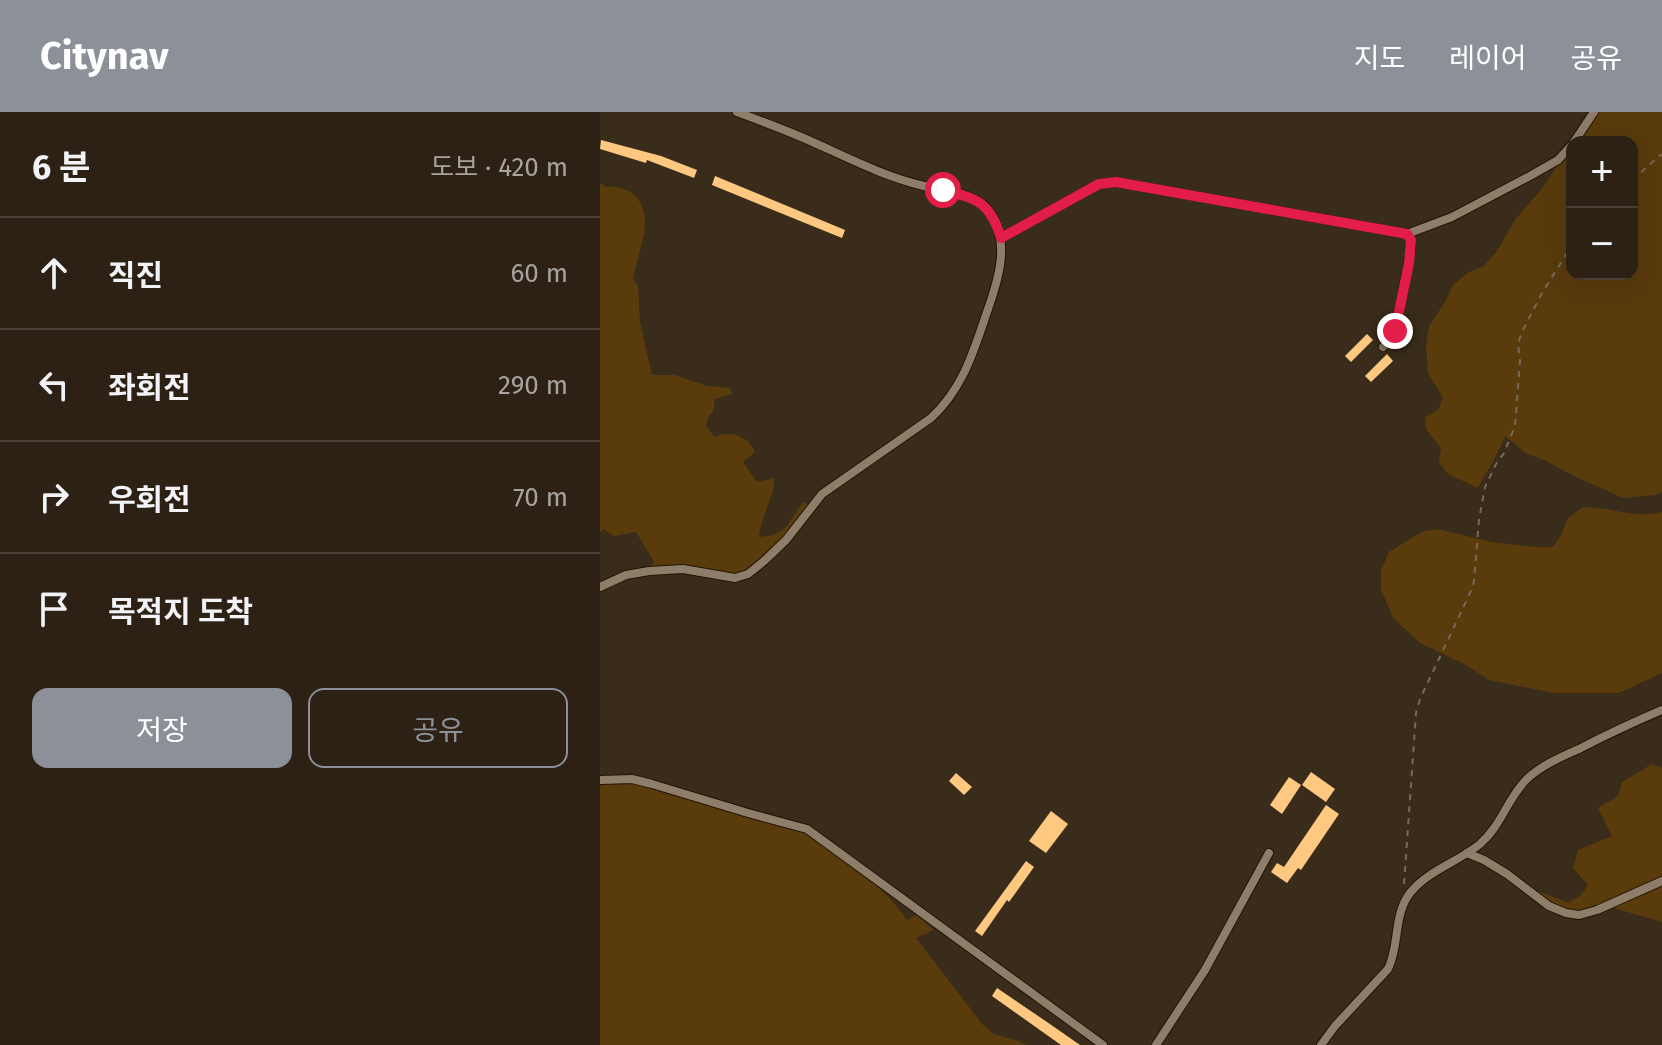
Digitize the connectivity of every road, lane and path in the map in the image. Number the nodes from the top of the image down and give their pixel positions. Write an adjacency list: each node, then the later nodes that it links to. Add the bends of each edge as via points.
1 (737, 112): 8 (street, via 879,173 978,202 989,210)
2 (1594, 112): 3 (street)
3 (1578, 136)
4 (1566, 151): 7 (street, via 1452,217)
5 (1662, 154): 6 (path)
6 (1638, 175)
7 (1407, 234): 8 (street, via 1116,182 1099,184); 10 (street, via 1411,249 1397,322)
8 (1001, 238): 11 (street, via 994,290 978,338 955,391 931,418 822,494 786,540 748,574 735,578 683,569 649,571)
9 (1566, 255): 17 (path, via 1518,343 1515,426 1485,487 1474,581 1416,713)
10 (1383, 347)
11 (600, 587)
12 (1662, 710): 15 (street, via 1533,774 1498,823)
13 (600, 780): 18 (street, via 632,779 807,829)
14 (1269, 853): 19 (street, via 1205,970)
15 (1467, 853): 16 (street, via 1507,874 1549,906 1579,915); 17 (street, via 1421,883)
16 (1662, 881)
17 (1403, 905): 20 (street, via 1388,969)
18 (1103, 1045)
19 (1156, 1045)
20 (1321, 1045)

